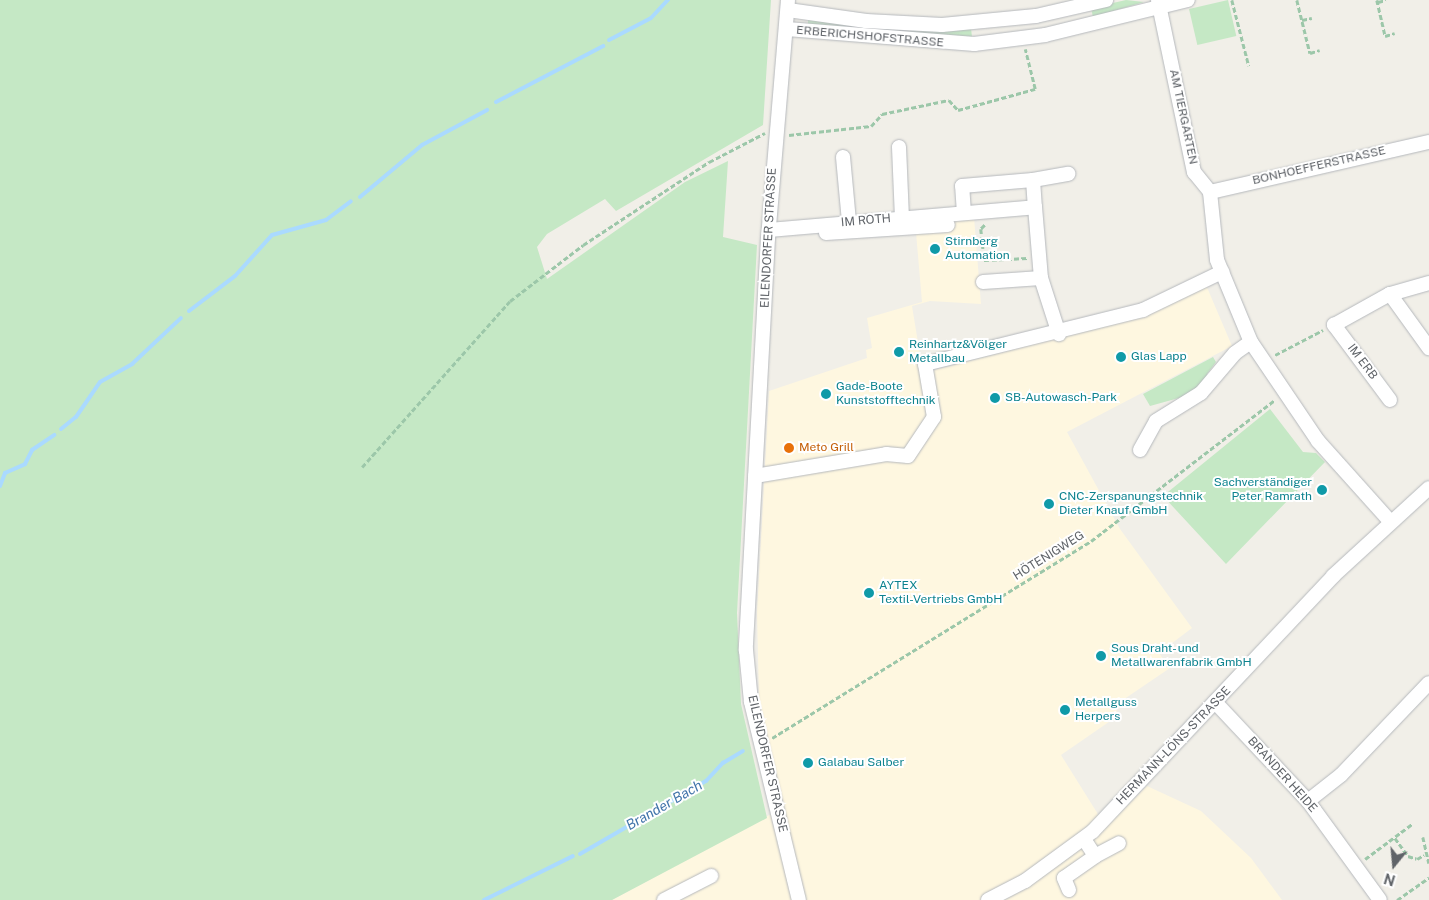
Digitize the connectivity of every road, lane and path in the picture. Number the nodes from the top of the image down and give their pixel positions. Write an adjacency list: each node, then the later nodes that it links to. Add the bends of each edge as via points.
1 (1106, 0): 8 (street, ERBERICHSHOFSTRASSE, via 1036,16 942,25 866,21)
2 (1188, 0): 7 (street, ERBERICHSHOFSTRASSE)
3 (1232, 0): 15 (path)
4 (1296, 0): 10 (path)
5 (1386, 0): 6 (path)
6 (1377, 1): 12 (path, via 1385,36)
7 (1159, 4): 13 (street, ERBERICHSHOFSTRASSE); 22 (street, AM TIERGARTEN, via 1194,172)
8 (788, 5): 11 (street, EILENDORFER STRASSE)
9 (1312, 18): 10 (path)
10 (1302, 20): 14 (path, via 1310,53)
11 (787, 30): 13 (street, ERBERICHSHOFSTRASSE, via 927,44); 16 (street, EILENDORFER STRASSE)
12 (1396, 33)
13 (1023, 38): 16 (path, via 1034,89 958,110 949,100 882,114 870,126)
14 (1320, 50)
15 (1249, 66)
16 (776, 131): 29 (street, EILENDORFER STRASSE); 44 (path, via 701,167 583,245 510,301)
17 (1429, 142): 22 (street, BONHOEFFERSTRASSE)
18 (899, 147): 26 (street)
19 (843, 157): 27 (street)
20 (1068, 174): 21 (street)
21 (1033, 180): 23 (street); 25 (street, via 962,186)
22 (1210, 192): 31 (street, via 1212,244)
23 (1035, 207): 24 (street, IM ROTH); 30 (street)
24 (984, 211): 25 (street, IM ROTH); 30 (path, via 984,260)
25 (964, 213): 26 (street, IM ROTH)
26 (902, 218): 27 (street, IM ROTH)
27 (849, 222): 29 (street, IM ROTH)
28 (948, 225): 29 (street)
29 (768, 234): 45 (street, EILENDORFER STRASSE)
30 (1039, 257): 32 (street)
31 (1222, 272): 37 (street, via 1143,310); 38 (street)
32 (1041, 278): 33 (street); 37 (street)
33 (983, 282)
34 (1429, 283): 35 (street)
35 (1390, 294): 36 (street); 39 (street)
36 (1334, 325): 40 (path); 42 (street, IM ERB)
37 (1059, 334): 45 (street, via 925,364 934,417 908,456 886,454)
38 (1252, 342): 40 (street); 43 (street, via 1235,353 1200,392 1156,421)
39 (1429, 348)
40 (1263, 362): 41 (street)
41 (1282, 394): 47 (street); 50 (path, HÖTENIGWEG, via 1091,541)
42 (1390, 400)
43 (1140, 450)
44 (362, 467)
45 (756, 476): 50 (street, EILENDORFER STRASSE, via 746,650 750,702)
46 (1429, 488): 47 (street, HERMANN-LÖNS-STRASSE)
47 (1390, 520): 49 (street, HERMANN-LÖNS-STRASSE)
48 (1429, 683): 51 (street, via 1341,775)
49 (1215, 702): 51 (street, BRANDER HEIDE); 55 (street, HERMANN-LÖNS-STRASSE)
50 (760, 746): 65 (street, EILENDORFER STRASSE)
51 (1308, 800): 60 (street, BRANDER HEIDE)
52 (1412, 824): 54 (path)
53 (1423, 837): 57 (path, via 1428,848)
54 (1395, 838): 57 (path, via 1408,856 1417,859); 60 (path)
55 (1084, 839): 58 (street); 66 (street, HERMANN-LÖNS-STRASSE)
56 (1119, 843): 58 (street)
57 (1424, 855): 59 (path)
58 (1095, 856): 63 (street, via 1064,878)
59 (1429, 863)
60 (1356, 866): 67 (street, BRANDER HEIDE)
61 (711, 876): 64 (street)
62 (1429, 878): 68 (path)
63 (1069, 890)
64 (664, 900)
65 (799, 900)
66 (988, 900)
67 (1380, 900)
68 (1397, 900)

